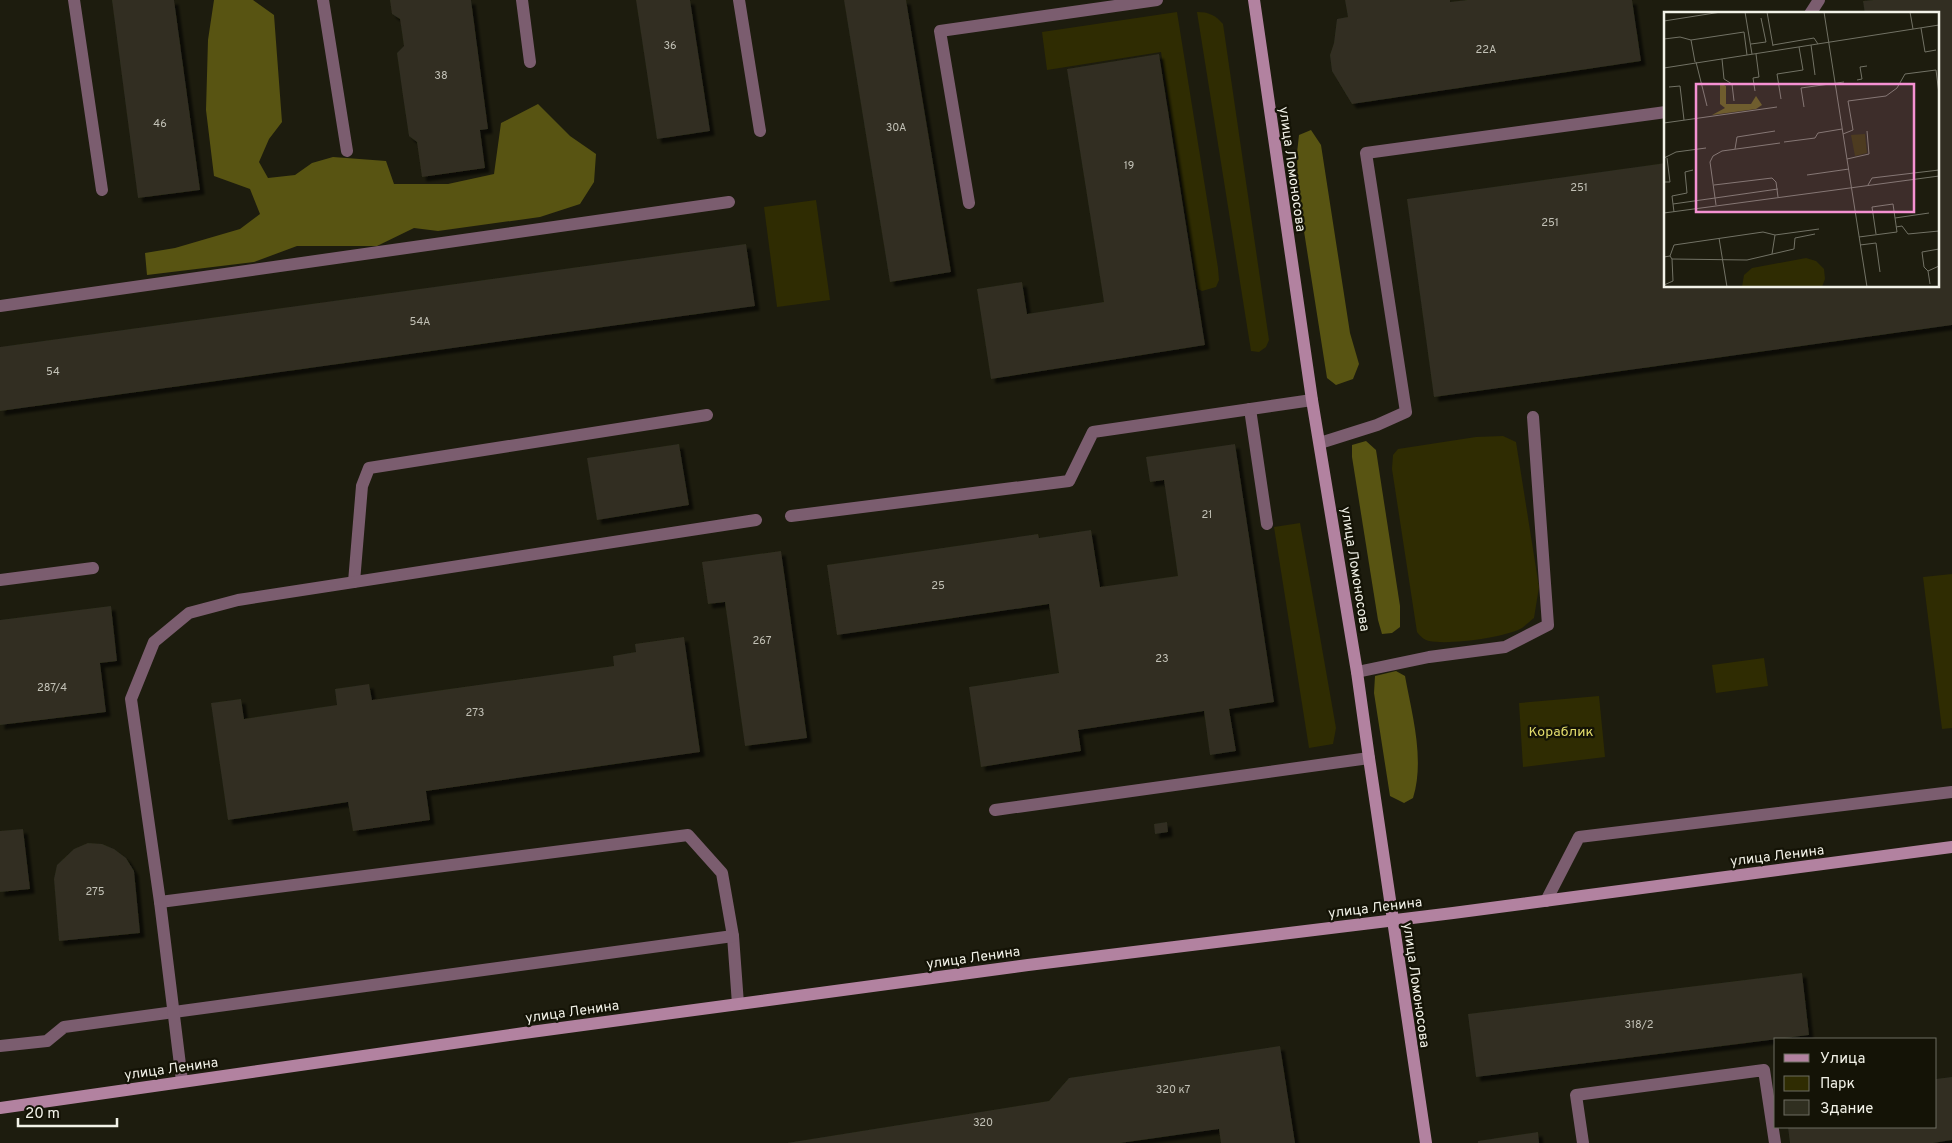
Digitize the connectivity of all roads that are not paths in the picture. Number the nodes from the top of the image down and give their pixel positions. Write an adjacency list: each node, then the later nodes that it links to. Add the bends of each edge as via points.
1 (74, 0): 13 (lane)
2 (323, 0): 12 (lane)
3 (522, 0): 9 (lane)
4 (739, 0): 11 (lane)
5 (1157, 0): 15 (lane, via 940,31)
6 (1253, 0): 17 (main road, улица Ломоносова)
7 (1819, 0): 8 (lane)
8 (1811, 12)
9 (530, 62)
10 (1664, 112): 21 (lane, via 1366,153 1406,412)
11 (760, 131)
12 (346, 151)
13 (102, 190)
14 (730, 202): 16 (lane)
15 (969, 203)
16 (0, 306)
17 (1312, 400): 18 (lane); 21 (main road, улица Ломоносова)
18 (1250, 409): 22 (lane, via 1093,432 1069,481); 24 (lane)
19 (707, 415): 27 (lane, via 369,468 362,486)
20 (1533, 417): 28 (lane, via 1548,624 1505,647 1430,657)
21 (1320, 443): 28 (main road, улица Ломоносова)
22 (791, 516)
23 (756, 520): 27 (lane)
24 (1267, 524)
25 (93, 568): 26 (lane)
26 (0, 580)
27 (354, 582): 34 (lane, via 238,600 189,613 154,642 131,699)
28 (1357, 672): 29 (main road, улица Ломоносова)
29 (1369, 758): 31 (lane); 35 (main road, улица Ломоносова)
30 (1952, 792): 33 (lane, via 1580,837)
31 (995, 810)
32 (1952, 847): 33 (main road, улица Ленина)
33 (1546, 901): 35 (main road, улица Ленина)
34 (160, 902): 36 (lane, via 688,835 722,873); 38 (lane)
35 (1393, 920): 37 (main road, улица Ленина, via 1028,964); 42 (main road, улица Ломоносова)
36 (733, 936): 37 (lane); 38 (lane)
37 (738, 1004): 40 (main road, улица Ленина)
38 (174, 1012): 39 (lane, via 64,1027 47,1040); 40 (lane)
39 (0, 1046)
40 (182, 1081): 41 (main road, улица Ленина)
41 (0, 1108)
42 (1426, 1143)
43 (1583, 1143): 44 (lane, via 1576,1095 1764,1070)
44 (1775, 1143)

